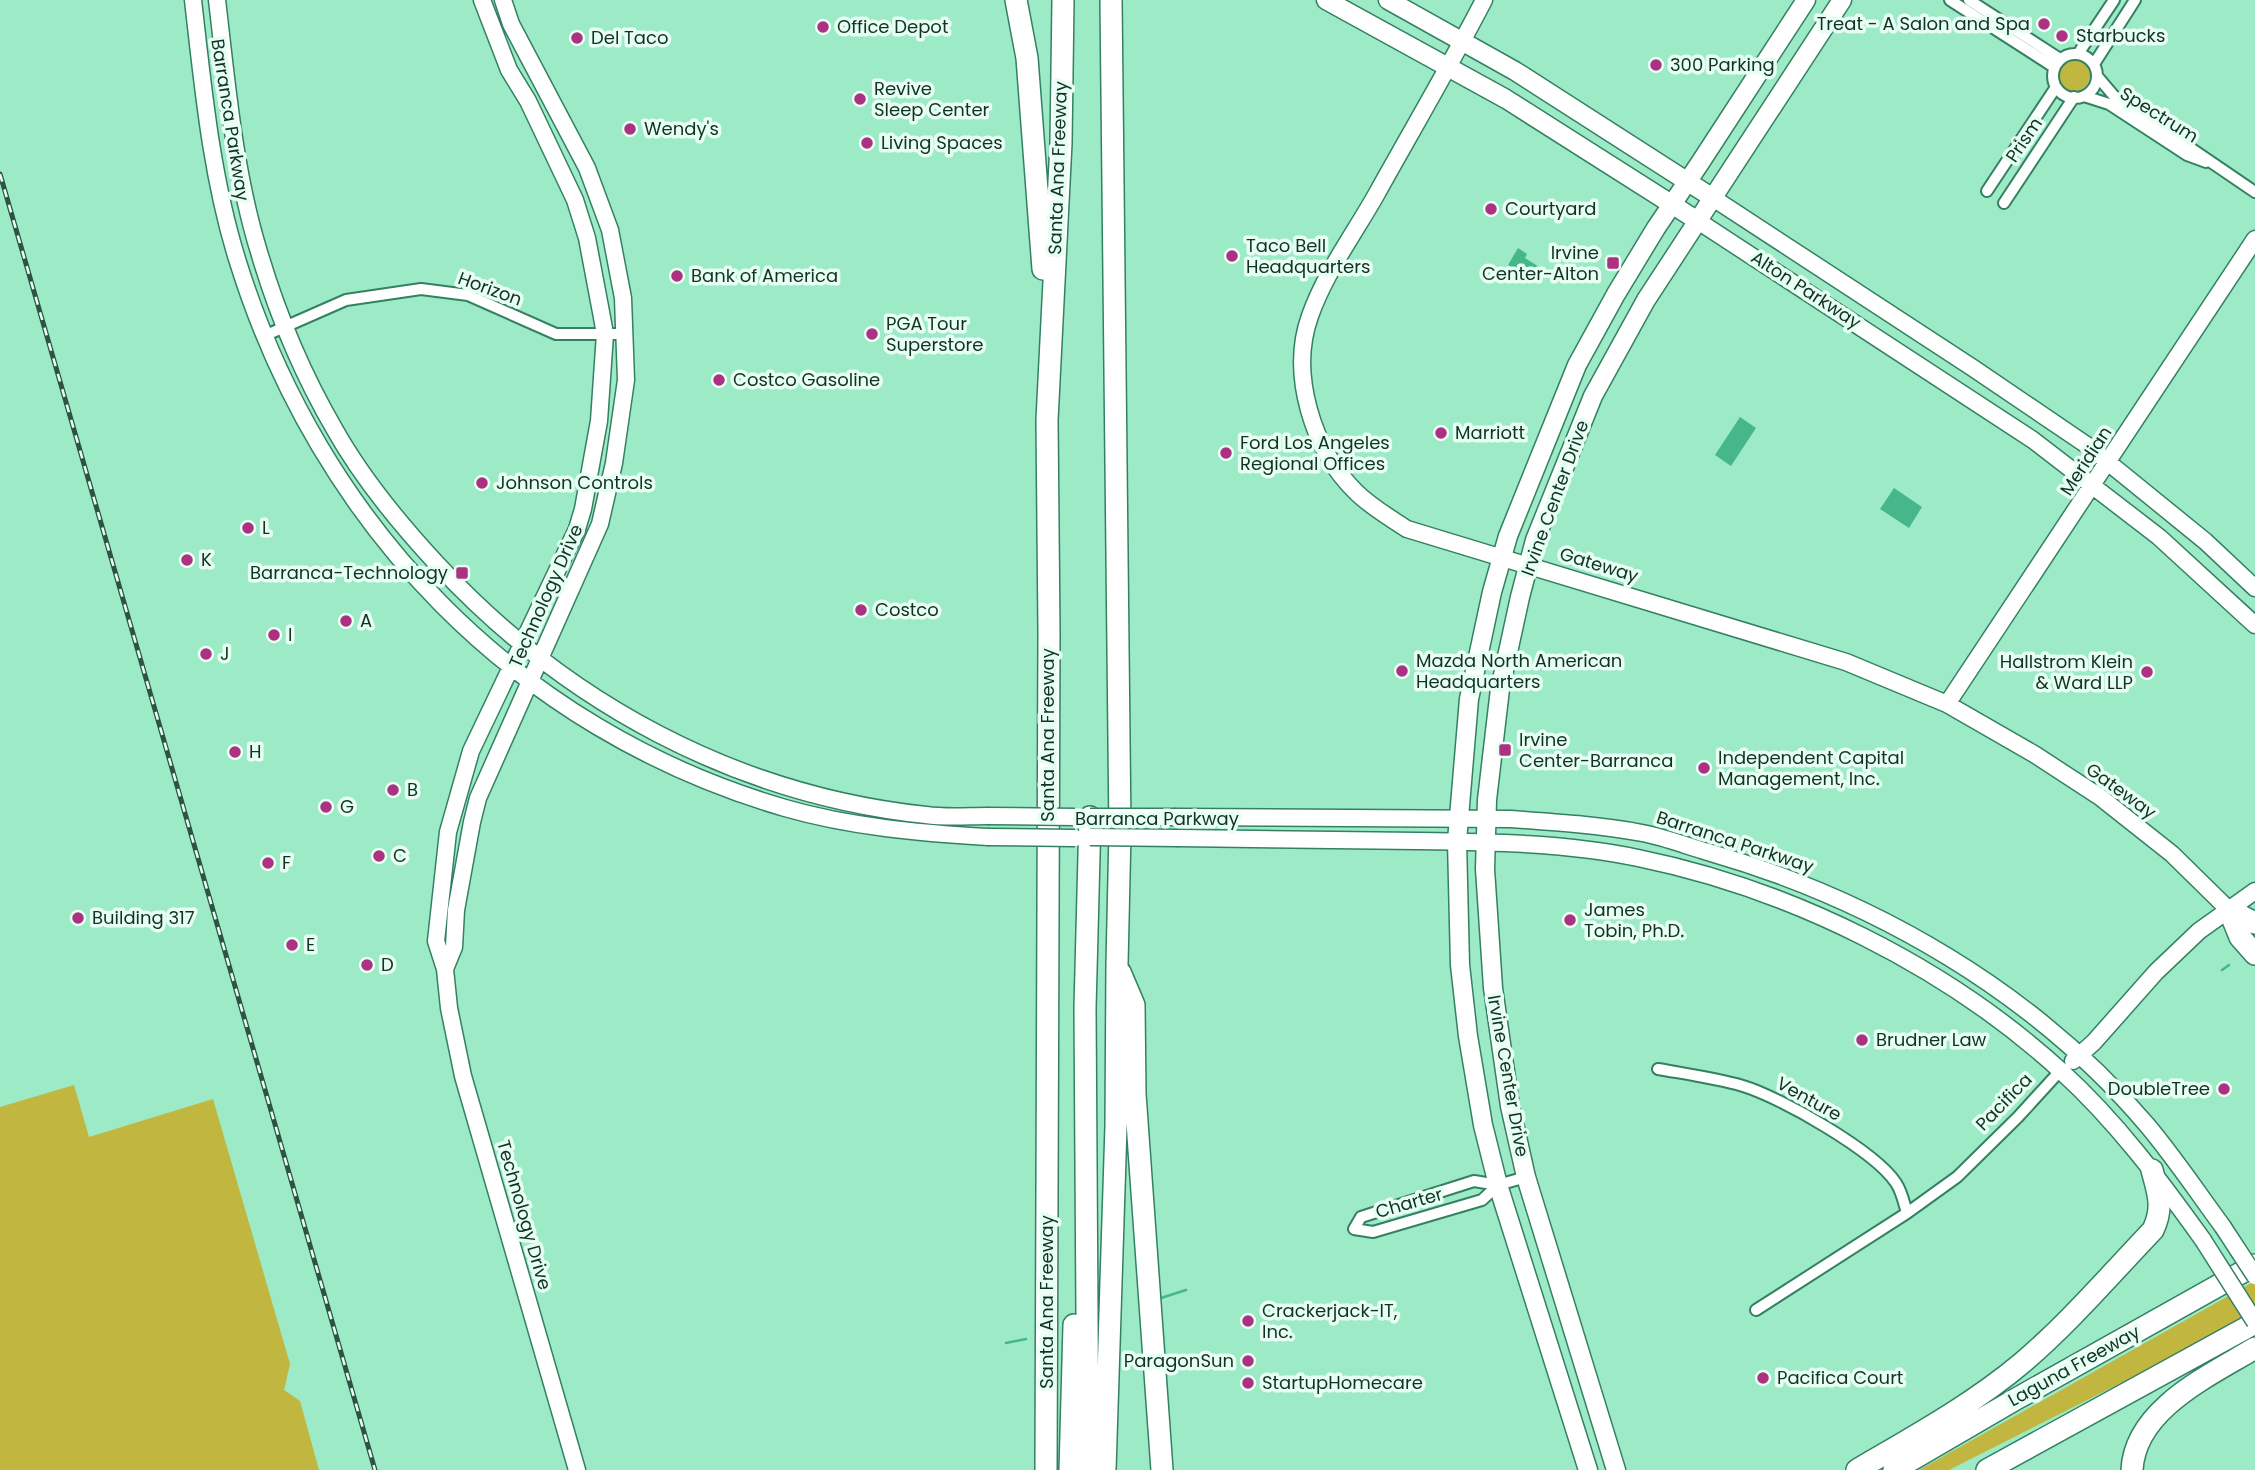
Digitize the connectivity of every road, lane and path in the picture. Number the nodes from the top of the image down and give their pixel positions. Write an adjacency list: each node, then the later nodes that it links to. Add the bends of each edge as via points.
1 (193, 0): 39 (main road, Barranca Parkway, via 216,178 236,258)
2 (217, 0): 36 (main road, Barranca Parkway, via 241,177 258,252)
3 (482, 0): 37 (main road, Technology Drive, via 509,70 575,200)
4 (503, 0): 38 (main road, Technology Drive, via 511,24 587,168 610,230)
5 (1016, 0): 40 (highway, via 1027,58 1044,275)
6 (1056, 0): 26 (highway)
7 (1063, 0): 26 (highway, Santa Ana Freeway)
8 (1111, 0): 61 (highway, via 1120,832)
9 (1326, 0): 22 (main road, Alton Parkway)
10 (1388, 0): 18 (main road, Alton Parkway)
11 (1484, 0): 18 (main road, Gateway)
12 (1806, 0): 28 (main road, Irvine Center Drive)
13 (1842, 0): 31 (main road, Irvine Center Drive)
14 (1950, 0): 20 (street)
15 (1969, 0): 20 (street)
16 (2114, 0): 19 (street)
17 (2135, 0): 21 (street)
18 (1462, 40): 22 (main road, Gateway); 28 (main road, Alton Parkway)
19 (2078, 54): 20 (street, via 2066,55); 21 (street)
20 (2057, 63): 24 (street)
21 (2094, 64): 23 (street)
22 (1448, 66): 33 (main road, Alton Parkway); 43 (main road, Gateway, via 1310,313 1303,345 1306,397 1331,462 1366,501 1407,528)
23 (2097, 76): 25 (street, via 2093,88); 27 (street, Spectrum, via 2115,96)
24 (2056, 87): 25 (street, via 2065,95); 29 (street, Prism)
25 (2079, 97): 27 (street, Spectrum, via 2109,104 2187,155); 32 (street, Prism)
26 (1060, 148): 40 (highway, Santa Ana Freeway)
27 (2215, 166): 30 (street, Spectrum)
28 (1688, 181): 31 (main road, Alton Parkway); 33 (main road, Irvine Center Drive)
29 (1987, 191)
30 (2255, 192)
31 (1713, 198): 34 (main road, Irvine Center Drive); 41 (main road, Alton Parkway, via 2034,408)
32 (2004, 203)
33 (1672, 205): 34 (main road, Alton Parkway); 43 (main road, Irvine Center Drive, via 1577,365)
34 (1698, 221): 42 (main road, Alton Parkway, via 1988,409); 44 (main road, Irvine Center Drive, via 1646,300 1593,396)
35 (2255, 239): 41 (main road, Meridian)
36 (286, 327): 37 (street, Horizon, via 346,300 421,289 468,295 550,333); 39 (street, Horizon); 47 (main road, Barranca Parkway, via 311,386 352,458 401,524 483,611)
37 (605, 334): 38 (street, Horizon); 47 (main road, Technology Drive, via 599,421 583,509)
38 (625, 334): 48 (main road, Technology Drive, via 626,380 600,524)
39 (264, 336): 49 (main road, Barranca Parkway, via 293,401 348,493 433,597)
40 (1047, 420): 79 (highway, Santa Ana Freeway)
41 (2108, 462): 42 (main road, Meridian); 45 (main road, Alton Parkway, via 2206,541)
42 (2094, 485): 46 (main road, Alton Parkway); 51 (main road, Meridian)
43 (1502, 557): 44 (main road, Gateway); 52 (main road, Irvine Center Drive, via 1469,699)
44 (1528, 565): 51 (main road, Gateway, via 1846,662); 53 (main road, Irvine Center Drive, via 1500,689)
45 (2255, 588)
46 (2255, 625)
47 (522, 644): 48 (main road, Barranca Parkway); 49 (main road, Technology Drive)
48 (540, 659): 50 (main road, Technology Drive); 54 (main road, Barranca Parkway, bridge, via 632,721 790,788 905,813 989,816)
49 (511, 666): 50 (main road, Barranca Parkway); 62 (main road, Technology Drive, via 471,751 448,832 436,941)
50 (529, 680): 54 (main road, Barranca Parkway, bridge, via 619,740 724,787 787,808 869,827 988,837); 62 (main road, Technology Drive, via 478,798 457,899 454,947)
51 (1947, 704): 58 (main road, Gateway, via 2100,797 2172,854)
52 (1458, 818): 53 (main road, Barranca Parkway); 54 (main road, Barranca Parkway, bridge, via 1176,817); 55 (main road, Irvine Center Drive)
53 (1486, 819): 56 (main road, Irvine Center Drive); 64 (main road, Barranca Parkway, via 1643,833 1820,890 1901,928 1965,967)
54 (1082, 827): 55 (main road, Barranca Parkway, bridge, via 1179,838); 63 (highway)
55 (1457, 841): 56 (main road, Barranca Parkway); 69 (main road, Irvine Center Drive, via 1460,965 1468,1036)
56 (1486, 843): 66 (main road, Barranca Parkway, via 1638,858 1733,883 1814,913 1956,991); 68 (main road, Irvine Center Drive, via 1493,988 1510,1106)
57 (2255, 891): 58 (main road, Pacifica)
58 (2229, 910): 59 (highway); 60 (highway, via 2240,937); 64 (main road, Pacifica, via 2155,972)
59 (2255, 923)
60 (2255, 954)
61 (1117, 964): 82 (highway); 83 (highway, via 1135,1006 1135,1094)
62 (445, 969): 78 (main road, Technology Drive, via 463,1076)
63 (1081, 1009): 80 (highway); 81 (highway)
64 (2079, 1056): 66 (main road, Pacifica); 73 (main road, Barranca Parkway, bridge, via 2147,1124)
65 (1658, 1069): 70 (street, Venture, via 1744,1086 1817,1124 1865,1152 1885,1170 1902,1194)
66 (2060, 1071): 67 (main road, Barranca Parkway); 70 (street, Pacifica, via 1957,1177)
67 (2152, 1170): 76 (main road, Barranca Parkway, bridge); 86 (highway, via 2160,1203 2153,1230 2052,1336 1950,1415)
68 (1526, 1177): 69 (street, Charter); 85 (main road, Irvine Center Drive)
69 (1498, 1185): 69 (street, Charter, via 1474,1181 1361,1217 1354,1229 1373,1232 1482,1200); 84 (main road, Irvine Center Drive)
70 (1908, 1213): 74 (street, Pacifica)
71 (2255, 1255): 75 (highway)
72 (2255, 1265): 75 (highway, Laguna Freeway)
73 (2255, 1276)
74 (1756, 1310)
75 (2173, 1310): 87 (highway, Laguna Freeway)
76 (2255, 1322): 88 (highway)
77 (2255, 1348): 89 (highway, via 2158,1413 2142,1433)
78 (577, 1470)
79 (1046, 1470)
80 (1070, 1470)
81 (1088, 1470)
82 (1105, 1470)
83 (1162, 1470)
84 (1588, 1470)
85 (1616, 1470)
86 (1857, 1470)
87 (1894, 1470)
88 (1987, 1470)
89 (2132, 1470)

